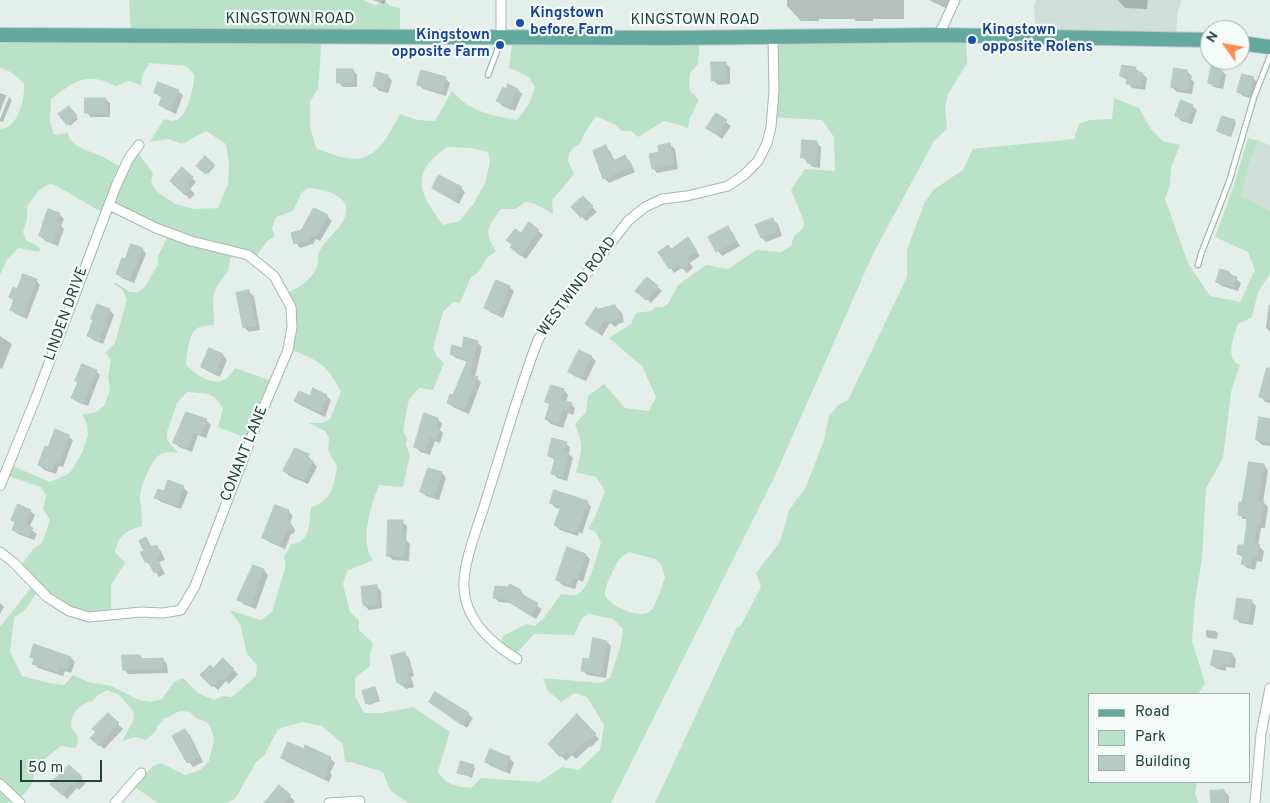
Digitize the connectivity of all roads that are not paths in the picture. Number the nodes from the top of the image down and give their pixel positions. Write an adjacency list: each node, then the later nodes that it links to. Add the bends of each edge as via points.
1 (502, 0): 5 (street)
2 (955, 0): 3 (street)
3 (939, 35): 6 (main road, KINGSTOWN ROAD); 7 (main road, KINGSTOWN ROAD)
4 (0, 36): 5 (main road, KINGSTOWN ROAD)
5 (500, 36): 6 (main road, KINGSTOWN ROAD); 11 (lane)
6 (773, 37): 17 (street, WESTWIND ROAD, via 771,127 758,161 728,186 662,199 645,207 628,221 538,340 478,526 466,567 464,588 475,622 487,637)
7 (1200, 40)
8 (1250, 44): 9 (main road)
9 (1270, 47)
10 (1270, 56): 14 (lane)
11 (488, 75)
12 (139, 145): 13 (street, LINDEN DRIVE, via 129,158)
13 (109, 205): 15 (street, LINDEN DRIVE); 16 (street, CONANT LANE, via 156,228 191,241 248,255 262,265 274,276 291,307 288,350 195,586 181,610 88,617 69,611 47,597)
14 (1198, 265)
15 (0, 486)
16 (0, 552)
17 (517, 659)
18 (1270, 688): 25 (street, via 1261,734)
19 (141, 773): 23 (street)
20 (0, 784): 22 (street)
21 (360, 801): 24 (street)
22 (20, 803)
23 (115, 803)
24 (329, 803)
25 (1255, 803)

